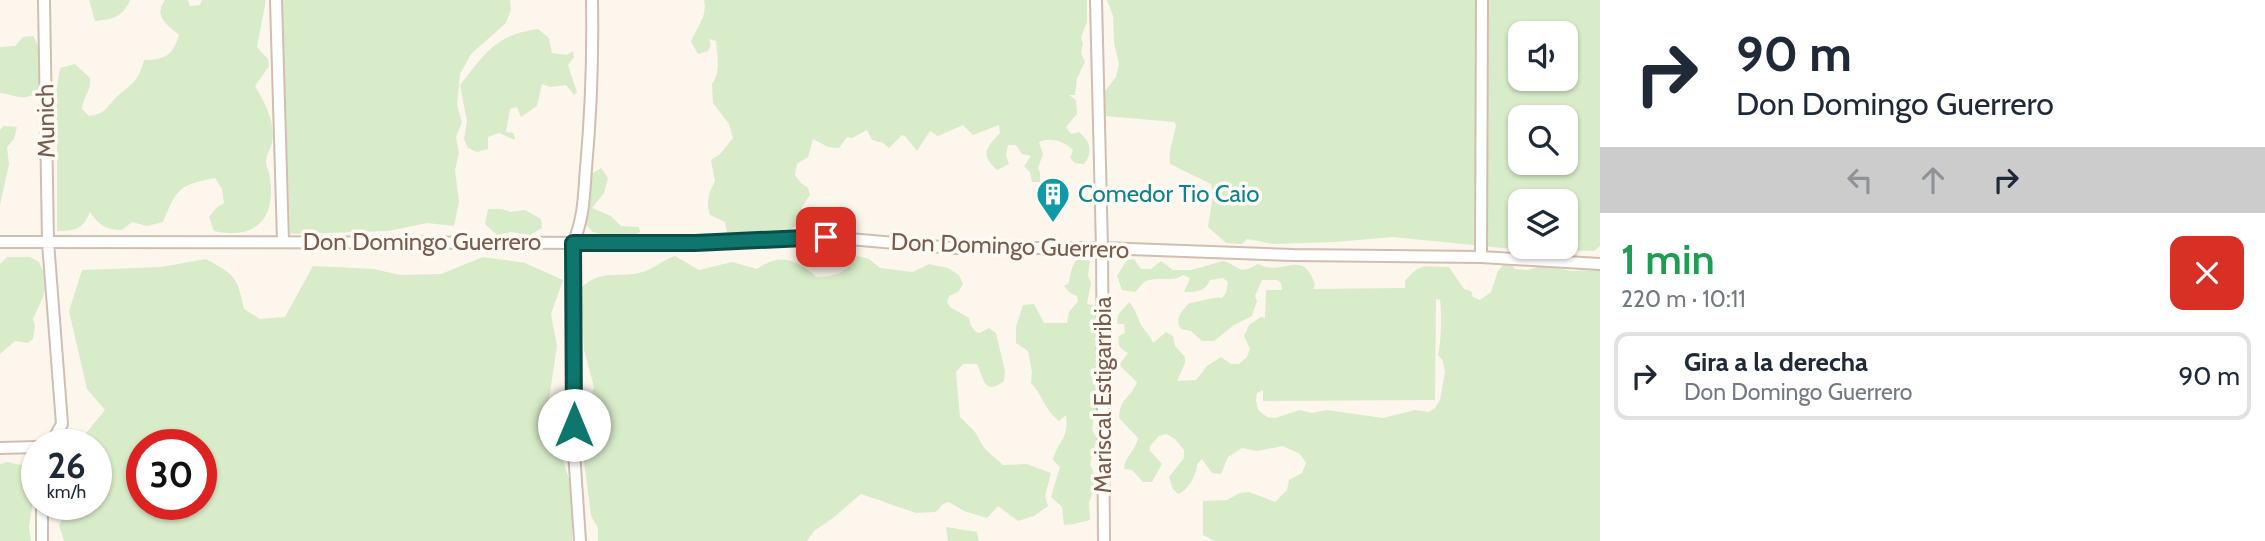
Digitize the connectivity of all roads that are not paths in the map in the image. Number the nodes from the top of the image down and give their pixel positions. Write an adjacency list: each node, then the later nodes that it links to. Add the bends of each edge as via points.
1 (44, 0): 8 (street, Munich)
2 (276, 0): 6 (street)
3 (592, 0): 9 (street, via 588,147 581,225)
4 (1096, 0): 10 (street, Mariscal Estigarribia)
5 (1482, 0): 11 (street)
6 (283, 241): 8 (street, Don Domingo Guerrero); 9 (street, Don Domingo Guerrero)
7 (0, 242): 8 (street, Don Domingo Guerrero)
8 (48, 242): 13 (street, Munich)
9 (573, 243): 10 (street, Don Domingo Guerrero, via 826,237 953,248); 18 (street, via 574,451)
10 (1102, 248): 11 (street, Don Domingo Guerrero); 19 (street, Mariscal Estigarribia)
11 (1481, 257): 12 (street, Don Domingo Guerrero)
12 (1600, 264)
13 (59, 429)
14 (21, 447): 15 (street)
15 (0, 448)
16 (42, 520): 17 (street)
17 (42, 541)
18 (580, 541)
19 (1104, 541)

